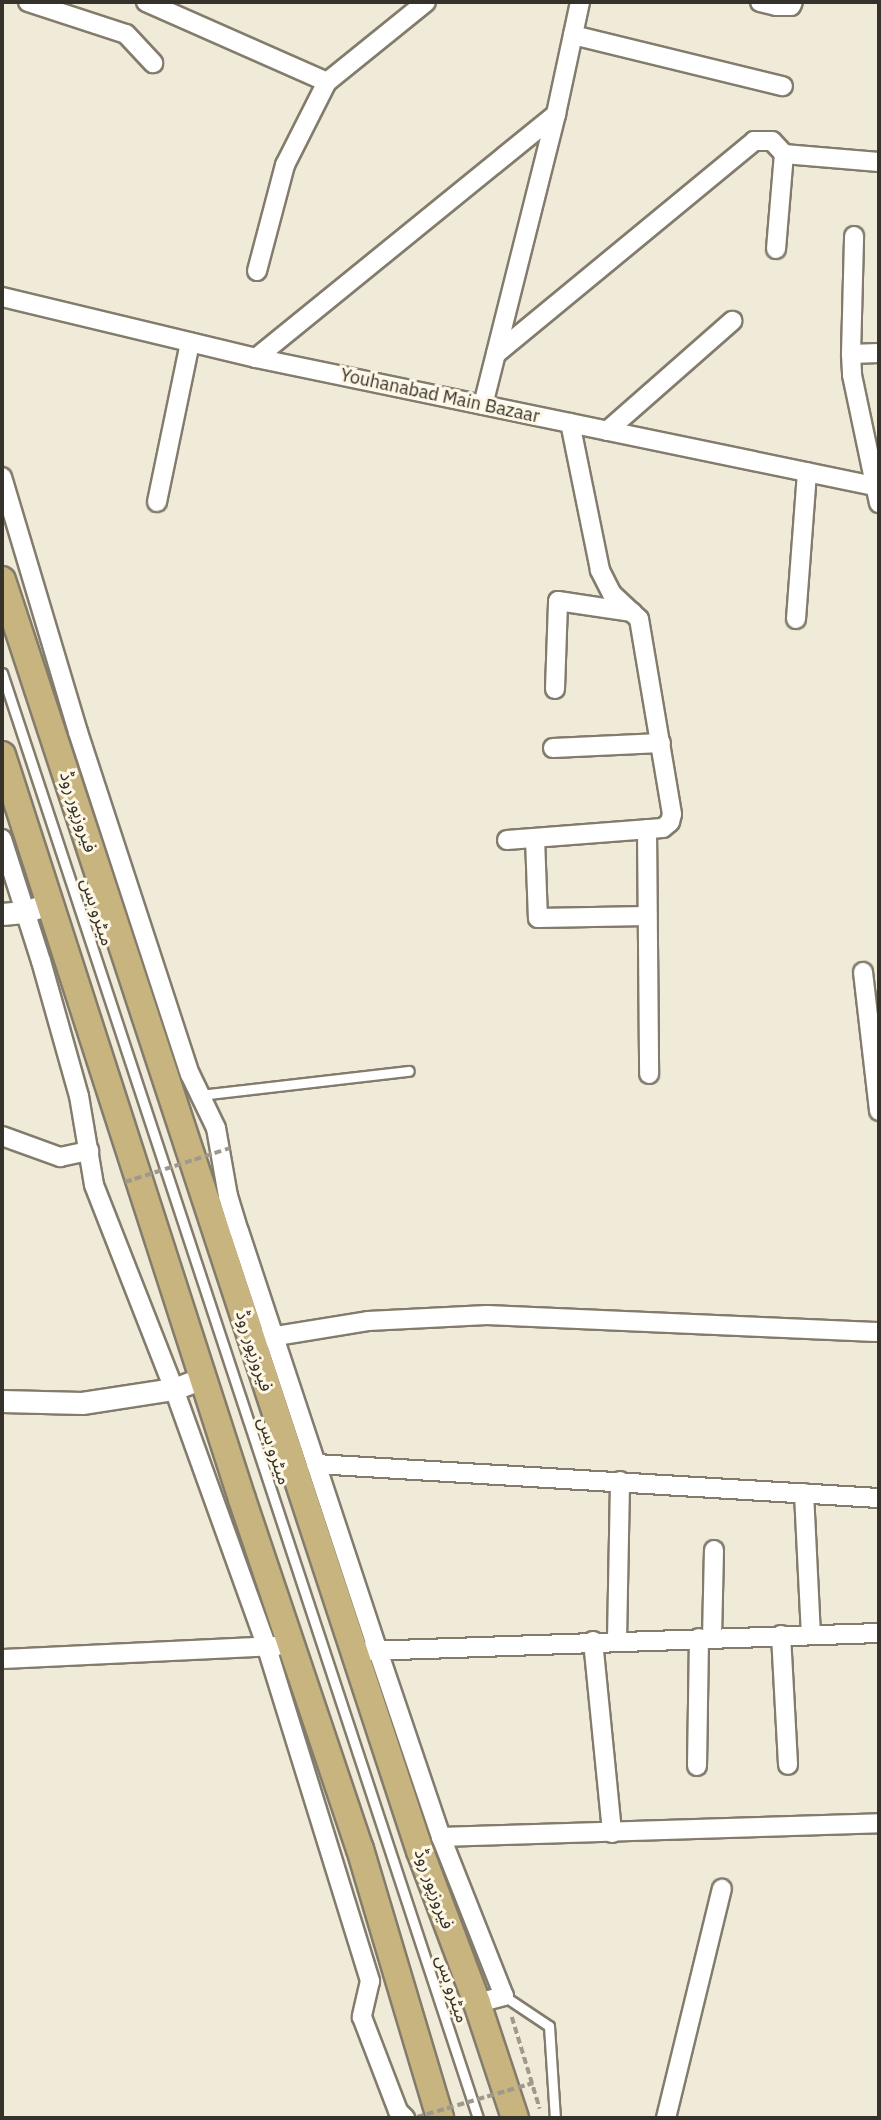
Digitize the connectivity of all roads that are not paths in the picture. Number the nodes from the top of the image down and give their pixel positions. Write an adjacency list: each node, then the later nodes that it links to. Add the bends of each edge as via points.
1 (28, 2): 8 (street, via 126,34)
2 (146, 2): 9 (street)
3 (426, 2): 9 (street)
4 (580, 2): 7 (street)
5 (760, 2): 6 (street, via 776,6)
6 (793, 2)
7 (573, 35): 10 (street); 11 (street)
8 (153, 63)
9 (327, 82): 16 (street, via 285,165)
10 (783, 86)
11 (556, 114): 21 (street); 23 (street)
12 (784, 154): 13 (street); 15 (street); 21 (street, via 772,141 754,141)
13 (879, 162)
14 (855, 236): 22 (street)
15 (776, 249)
16 (257, 271)
17 (2, 296): 19 (street, Youhanabad Main Bazaar)
18 (732, 321): 26 (street)
19 (190, 342): 23 (street, Youhanabad Main Bazaar); 30 (street)
20 (879, 353): 22 (street)
21 (496, 354): 24 (street)
22 (851, 354): 29 (street)
23 (256, 358): 24 (street, Youhanabad Main Bazaar)
24 (483, 405): 25 (street, Youhanabad Main Bazaar)
25 (570, 423): 26 (street, Youhanabad Main Bazaar); 32 (street, via 600,570 612,594)
26 (607, 430): 27 (street, Youhanabad Main Bazaar)
27 (807, 472): 29 (street, Youhanabad Main Bazaar); 33 (street)
28 (2, 477): 50 (street, via 78,732)
29 (878, 492)
30 (157, 502)
31 (2, 580): 55 (main road, فیروزپور روڈ)
32 (632, 612): 35 (street, via 558,601); 36 (street, via 639,620)
33 (796, 619)
34 (2, 673): 82 (lane, میٹرو بس)
35 (555, 689)
36 (662, 743): 37 (street); 39 (street, via 673,814 663,828)
37 (553, 748)
38 (2, 755): 43 (main road)
39 (647, 829): 40 (street); 46 (street)
40 (535, 838): 41 (street); 46 (street, via 538,918)
41 (507, 840)
42 (2, 842): 44 (street)
43 (51, 904): 44 (street); 56 (main road)
44 (24, 912): 45 (street); 53 (street, via 75,1084)
45 (2, 914)
46 (647, 916): 49 (street)
47 (863, 972): 51 (street)
48 (409, 1071): 50 (lane)
49 (649, 1074)
50 (198, 1096): 55 (street, via 216,1128)
51 (879, 1111)
52 (2, 1136): 53 (street, via 60,1157)
53 (89, 1151): 57 (street, via 94,1185 108,1226 125,1256)
54 (879, 1332): 55 (street, via 487,1315 368,1321)
55 (263, 1338): 59 (street); 71 (main road, فیروزپور روڈ)
56 (204, 1378): 57 (street); 70 (main road)
57 (174, 1389): 58 (street, via 82,1403); 70 (street)
58 (2, 1401)
59 (316, 1464): 60 (street); 71 (street)
60 (620, 1481): 61 (street); 68 (street)
61 (804, 1493): 62 (street); 66 (street)
62 (879, 1498)
63 (714, 1550): 67 (street)
64 (879, 1633): 66 (street)
65 (781, 1635): 66 (street); 67 (street); 73 (street)
66 (811, 1635)
67 (706, 1638): 68 (street); 74 (street)
68 (617, 1640): 69 (street)
69 (593, 1641): 71 (street); 76 (street)
70 (279, 1646): 72 (street); 81 (main road, via 360,1849); 81 (street, via 370,1981 362,2017 398,2111)
71 (366, 1651): 77 (street); 80 (main road, فیروزپور روڈ, via 420,1851)
72 (2, 1660)
73 (788, 1765)
74 (697, 1766)
75 (879, 1823): 76 (street)
76 (612, 1833): 77 (street)
77 (441, 1837): 79 (street)
78 (722, 1889): 85 (street)
79 (504, 1996): 80 (street); 84 (lane, via 549,2026)
80 (477, 2003): 83 (main road, فیروزپور روڈ)
81 (421, 2118)
82 (478, 2118)
83 (515, 2118)
84 (555, 2118)
85 (666, 2118)

